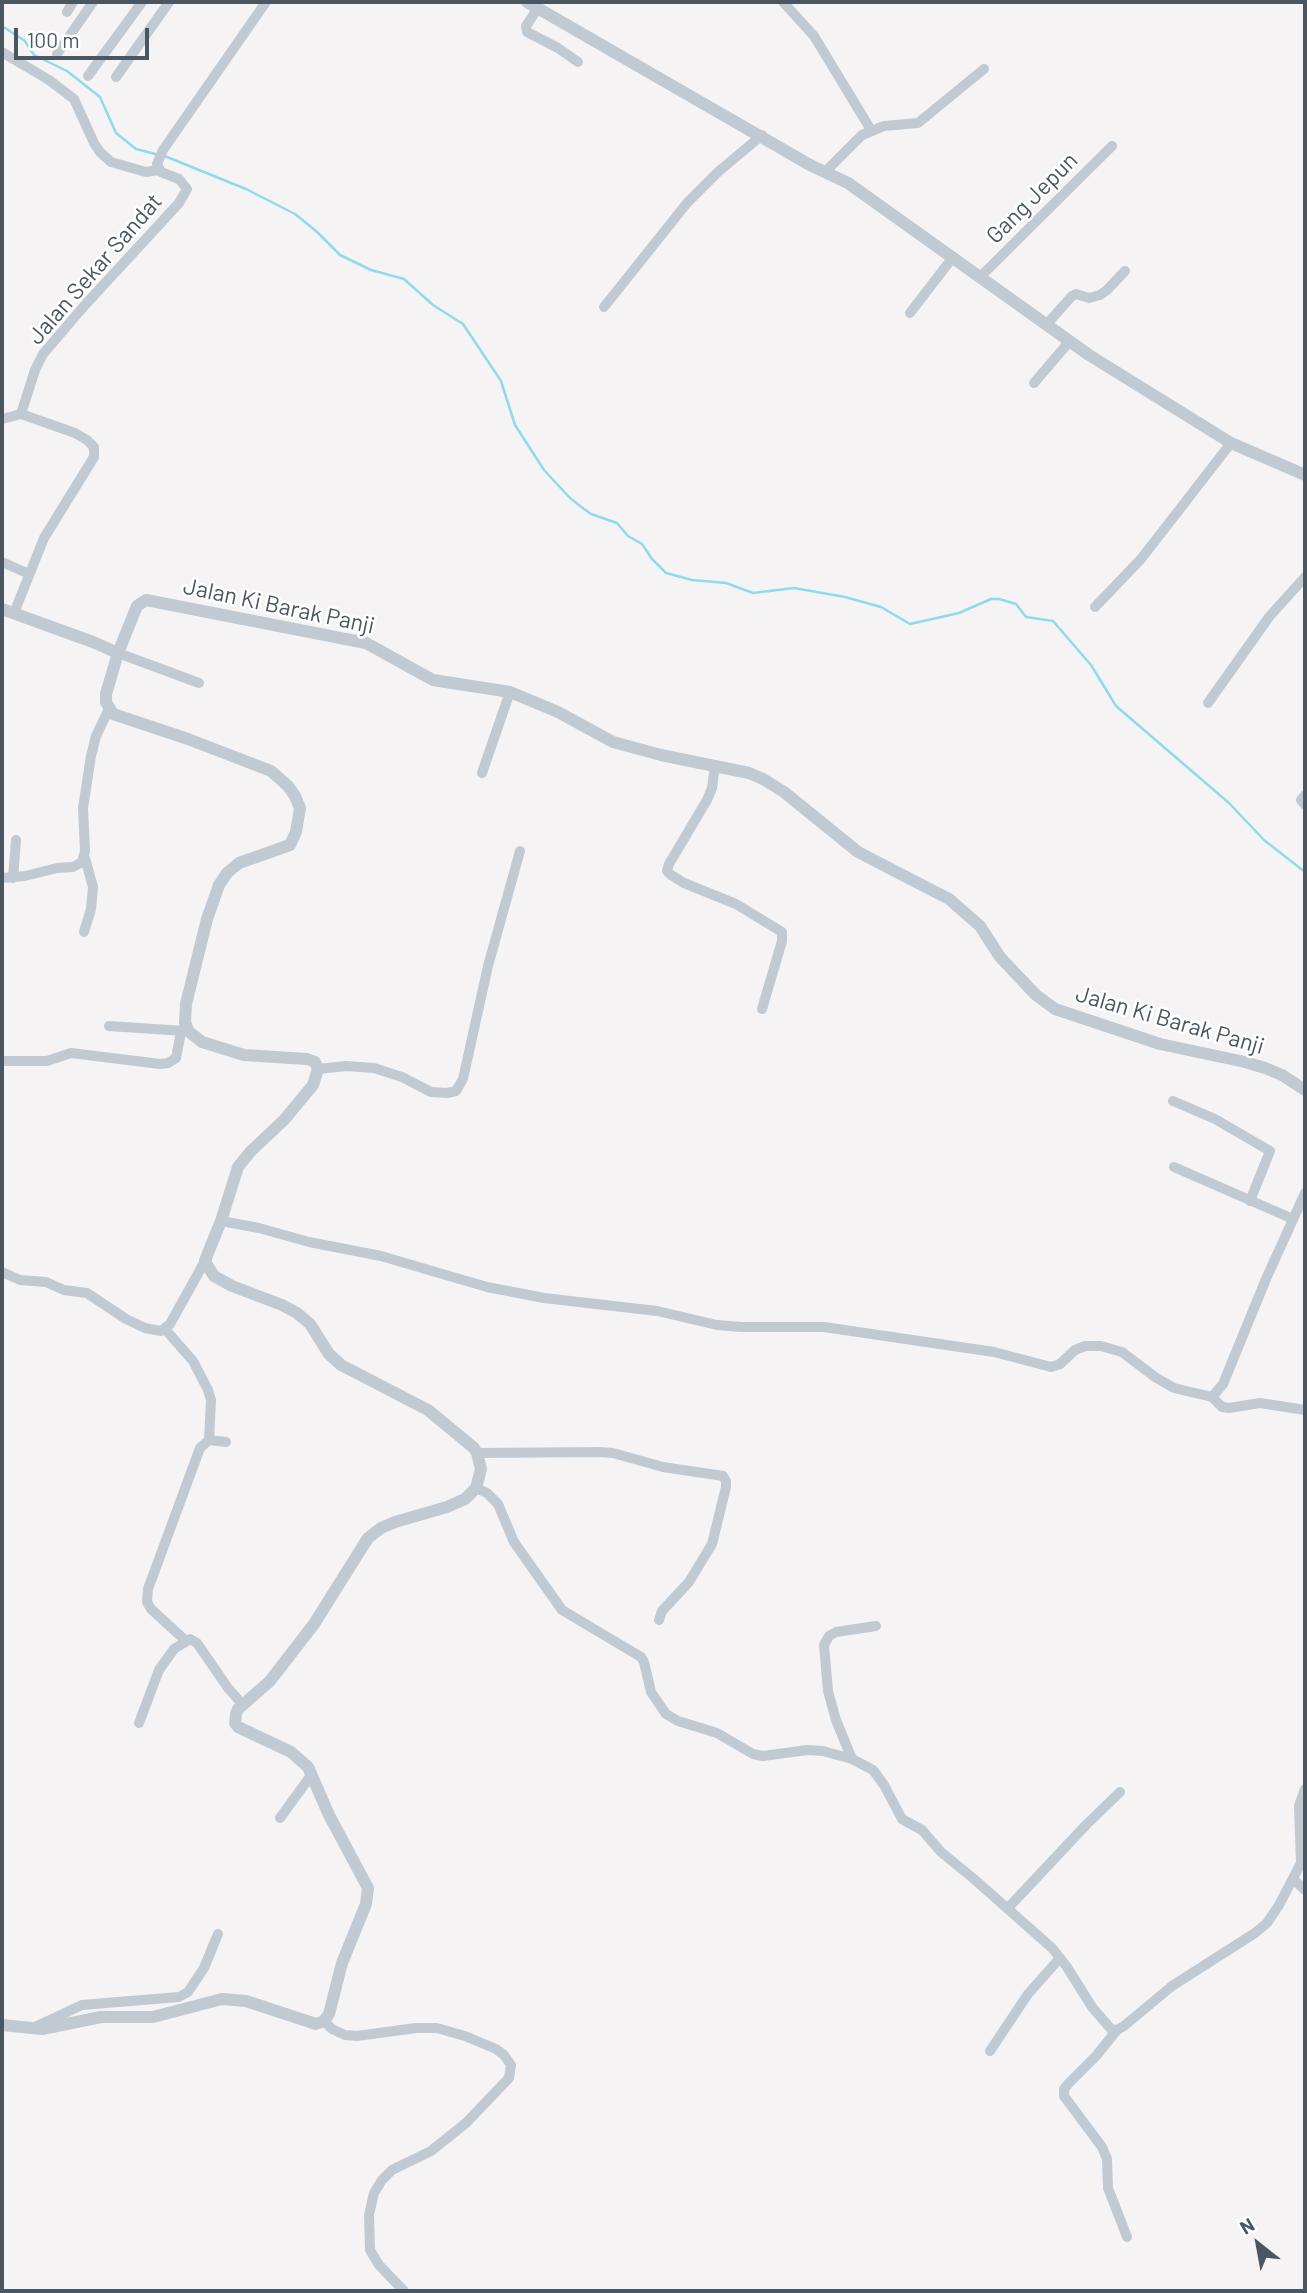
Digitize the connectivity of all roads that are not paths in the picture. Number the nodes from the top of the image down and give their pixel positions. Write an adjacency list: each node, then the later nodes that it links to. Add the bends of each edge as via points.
1 (73, 2): 8 (street)
2 (93, 2): 10 (street)
3 (142, 2): 13 (street)
4 (169, 2): 14 (street)
5 (266, 2): 18 (street, Jalan Sekar Sandat, via 163,150)
6 (783, 2): 15 (street, via 814,37)
7 (532, 5): 11 (street, via 527,32); 16 (street)
8 (67, 12)
9 (2, 52): 18 (street, via 74,99 94,143 111,162 146,172)
10 (57, 54)
11 (578, 62)
12 (984, 69): 15 (street, via 918,123)
13 (88, 76)
14 (116, 77)
15 (871, 130): 19 (street)
16 (762, 135): 19 (street); 23 (street, via 687,202)
17 (1112, 146): 22 (street, Gang Jepun)
18 (158, 167): 28 (street, Jalan Sekar Sandat, via 179,179 185,194 43,354)
19 (825, 172): 20 (street, via 848,183)
20 (953, 257): 22 (street); 24 (street)
21 (1125, 271): 25 (street, via 1100,295 1072,296)
22 (980, 277): 25 (street)
23 (604, 307)
24 (910, 313)
25 (1046, 326): 26 (street)
26 (1069, 342): 27 (street); 30 (street)
27 (1034, 383)
28 (21, 414): 29 (street); 33 (street, via 75,433 94,447 92,464 52,523)
29 (2, 419)
30 (1231, 443): 31 (street); 35 (street, via 1141,559)
31 (1305, 475)
32 (2, 562): 33 (street)
33 (29, 574): 36 (street)
34 (1305, 577): 40 (street, via 1269,617)
35 (1096, 607)
36 (8, 611): 37 (street)
37 (118, 653): 38 (street); 39 (street, Jalan Ki Barak Panji, via 137,606 146,600 366,643 433,680); 41 (street, via 106,694)
38 (199, 683)
39 (510, 692): 42 (street, Jalan Ki Barak Panji, via 613,742); 43 (street)
40 (1208, 703)
41 (109, 709): 48 (street, via 96,736 85,794); 53 (street, via 118,717 271,771 288,786 300,808 290,845 239,863 219,885 186,1004)
42 (715, 765): 51 (street, via 707,800 667,871 782,932); 56 (street, Jalan Ki Barak Panji, via 764,779 858,852 949,899 980,926 1014,973 1055,1009 1160,1044 1265,1068)
43 (482, 773)
44 (1305, 795): 45 (street, via 1301,801)
45 (1305, 805)
46 (16, 840): 49 (street)
47 (520, 851): 55 (street, via 463,1079 456,1091 431,1092 374,1068)
48 (85, 858): 49 (street, via 79,865); 50 (street, via 93,887)
49 (7, 878)
50 (84, 932)
51 (762, 1009)
52 (109, 1026): 53 (street)
53 (184, 1031): 54 (street, via 176,1058 168,1063 71,1053 47,1061); 55 (street, via 227,1051 307,1059)
54 (2, 1061)
55 (318, 1069): 62 (street, via 313,1085 285,1120 241,1162)
56 (1305, 1090)
57 (1173, 1101): 60 (street, via 1270,1151)
58 (1174, 1167): 60 (street)
59 (1305, 1193): 61 (street)
60 (1251, 1201): 61 (street)
61 (1293, 1219): 66 (street, via 1223,1384)
62 (221, 1222): 63 (street); 66 (street, via 381,1256 495,1289 657,1311 717,1325 824,1327 994,1352 1051,1367 1075,1350 1101,1346 1122,1352 1174,1388)
63 (205, 1261): 65 (street); 70 (street, via 214,1276 297,1314 310,1324 334,1360 428,1410)
64 (2, 1272): 65 (street, via 87,1293 145,1328)
65 (165, 1329): 68 (street, via 193,1361 208,1390)
66 (1212, 1397): 67 (street, via 1228,1408 1260,1403)
67 (1305, 1410)
68 (209, 1440): 69 (street); 74 (street, via 200,1448 147,1597 151,1609)
69 (226, 1442)
70 (477, 1453): 71 (street, via 481,1469); 72 (street, via 613,1453 676,1470 723,1476 726,1487 712,1544)
71 (476, 1488): 75 (street, via 456,1504 373,1532 307,1634 270,1681); 77 (street, via 498,1504 514,1542 562,1610 645,1662 651,1692 666,1714 717,1733 758,1756 807,1750)
72 (659, 1619)
73 (876, 1626): 77 (street, via 836,1632 824,1645 828,1691)
74 (186, 1641): 75 (street, via 195,1640); 76 (street, via 174,1648 159,1670)
75 (243, 1704): 78 (street, via 235,1723 291,1752)
76 (139, 1723)
77 (852, 1759): 84 (street, via 878,1775 902,1819 922,1830 941,1852)
78 (312, 1774): 81 (street); 87 (street, via 368,1888)
79 (1305, 1788): 82 (street, via 1299,1806 1301,1863)
80 (1120, 1792): 84 (street)
81 (280, 1818)
82 (1293, 1879): 83 (street); 90 (street, via 1267,1923 1172,1986)
83 (1305, 1890)
84 (1008, 1908): 86 (street)
85 (218, 1934): 89 (street, via 188,1992 172,1998 82,2005)
86 (1060, 1958): 90 (street, via 1104,2023); 91 (street, via 1028,1994)
87 (324, 2021): 89 (street, via 316,2024 246,2001 222,1999 153,2017 101,2017); 93 (street, via 345,2035 357,2036 437,2028 496,2049 511,2065 509,2078 466,2123 431,2151 398,2165 374,2193 370,2250)
88 (2, 2025): 89 (street)
89 (31, 2029)
90 (1117, 2030): 92 (street, via 1064,2089 1064,2096 1102,2147 1108,2188)
91 (990, 2051)
92 (1128, 2238)
93 (404, 2291)

